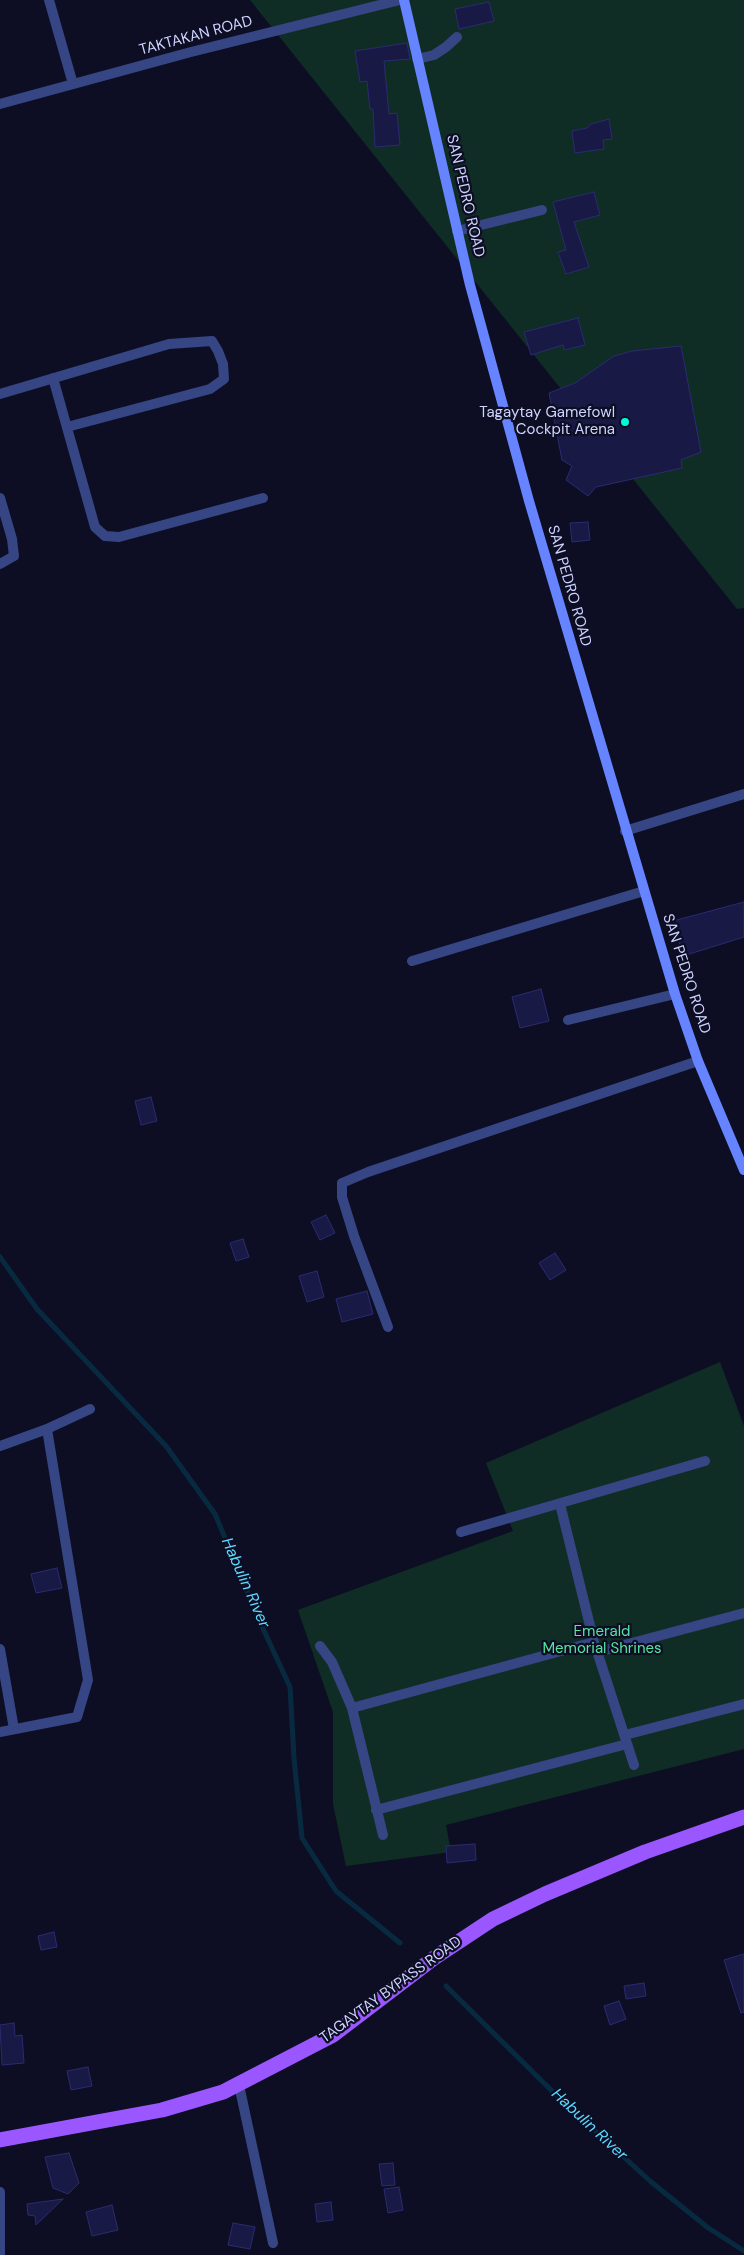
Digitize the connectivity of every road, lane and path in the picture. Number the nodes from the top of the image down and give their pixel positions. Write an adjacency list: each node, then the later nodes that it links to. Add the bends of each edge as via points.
1 (48, 0): 6 (street)
2 (400, 0): 6 (street, TAKTAKAN ROAD)
3 (404, 0): 5 (street, SAN PEDRO ROAD)
4 (457, 37): 5 (street, via 434,54)
5 (417, 59): 9 (street, SAN PEDRO ROAD)
6 (73, 84): 7 (street, TAKTAKAN ROAD)
7 (0, 104)
8 (542, 210): 9 (street)
9 (458, 231): 17 (street, SAN PEDRO ROAD, via 529,501)
10 (53, 378): 11 (street); 12 (street); 12 (street, via 169,344 212,341 223,364 224,380 210,390)
11 (0, 394)
12 (67, 427): 14 (street, via 95,527 105,536 119,537)
13 (0, 498): 15 (street, via 14,556)
14 (263, 498)
15 (0, 564)
16 (744, 794): 17 (street)
17 (626, 831): 18 (street, SAN PEDRO ROAD)
18 (644, 892): 19 (street); 20 (street, SAN PEDRO ROAD)
19 (412, 961)
20 (675, 994): 21 (street); 22 (street, SAN PEDRO ROAD)
21 (568, 1020)
22 (698, 1061): 23 (street, SAN PEDRO ROAD); 24 (street, via 342,1183 342,1197 354,1236)
23 (744, 1170)
24 (388, 1327)
25 (90, 1409): 26 (street)
26 (47, 1429): 27 (street); 38 (street, via 88,1680 77,1717)
27 (0, 1446)
28 (705, 1461): 29 (street)
29 (560, 1504): 30 (street); 32 (street)
30 (461, 1532)
31 (744, 1613): 35 (street)
32 (594, 1642): 35 (street); 37 (street)
33 (320, 1646): 37 (street, via 332,1662)
34 (0, 1649): 38 (street)
35 (598, 1652): 40 (street)
36 (744, 1704): 40 (street)
37 (352, 1708): 42 (street)
38 (14, 1729): 39 (street)
39 (0, 1732)
40 (626, 1740): 41 (street); 42 (street)
41 (634, 1765)
42 (376, 1810): 44 (street)
43 (744, 1817): 45 (main road, TAGAYTAY BYPASS ROAD, via 645,1852 493,1919 434,1958 333,2035)
44 (383, 1835)
45 (240, 2085): 46 (main road, TAGAYTAY BYPASS ROAD, via 162,2110); 48 (street)
46 (0, 2140)
47 (0, 2192): 49 (street)
48 (273, 2243)
49 (0, 2254)

